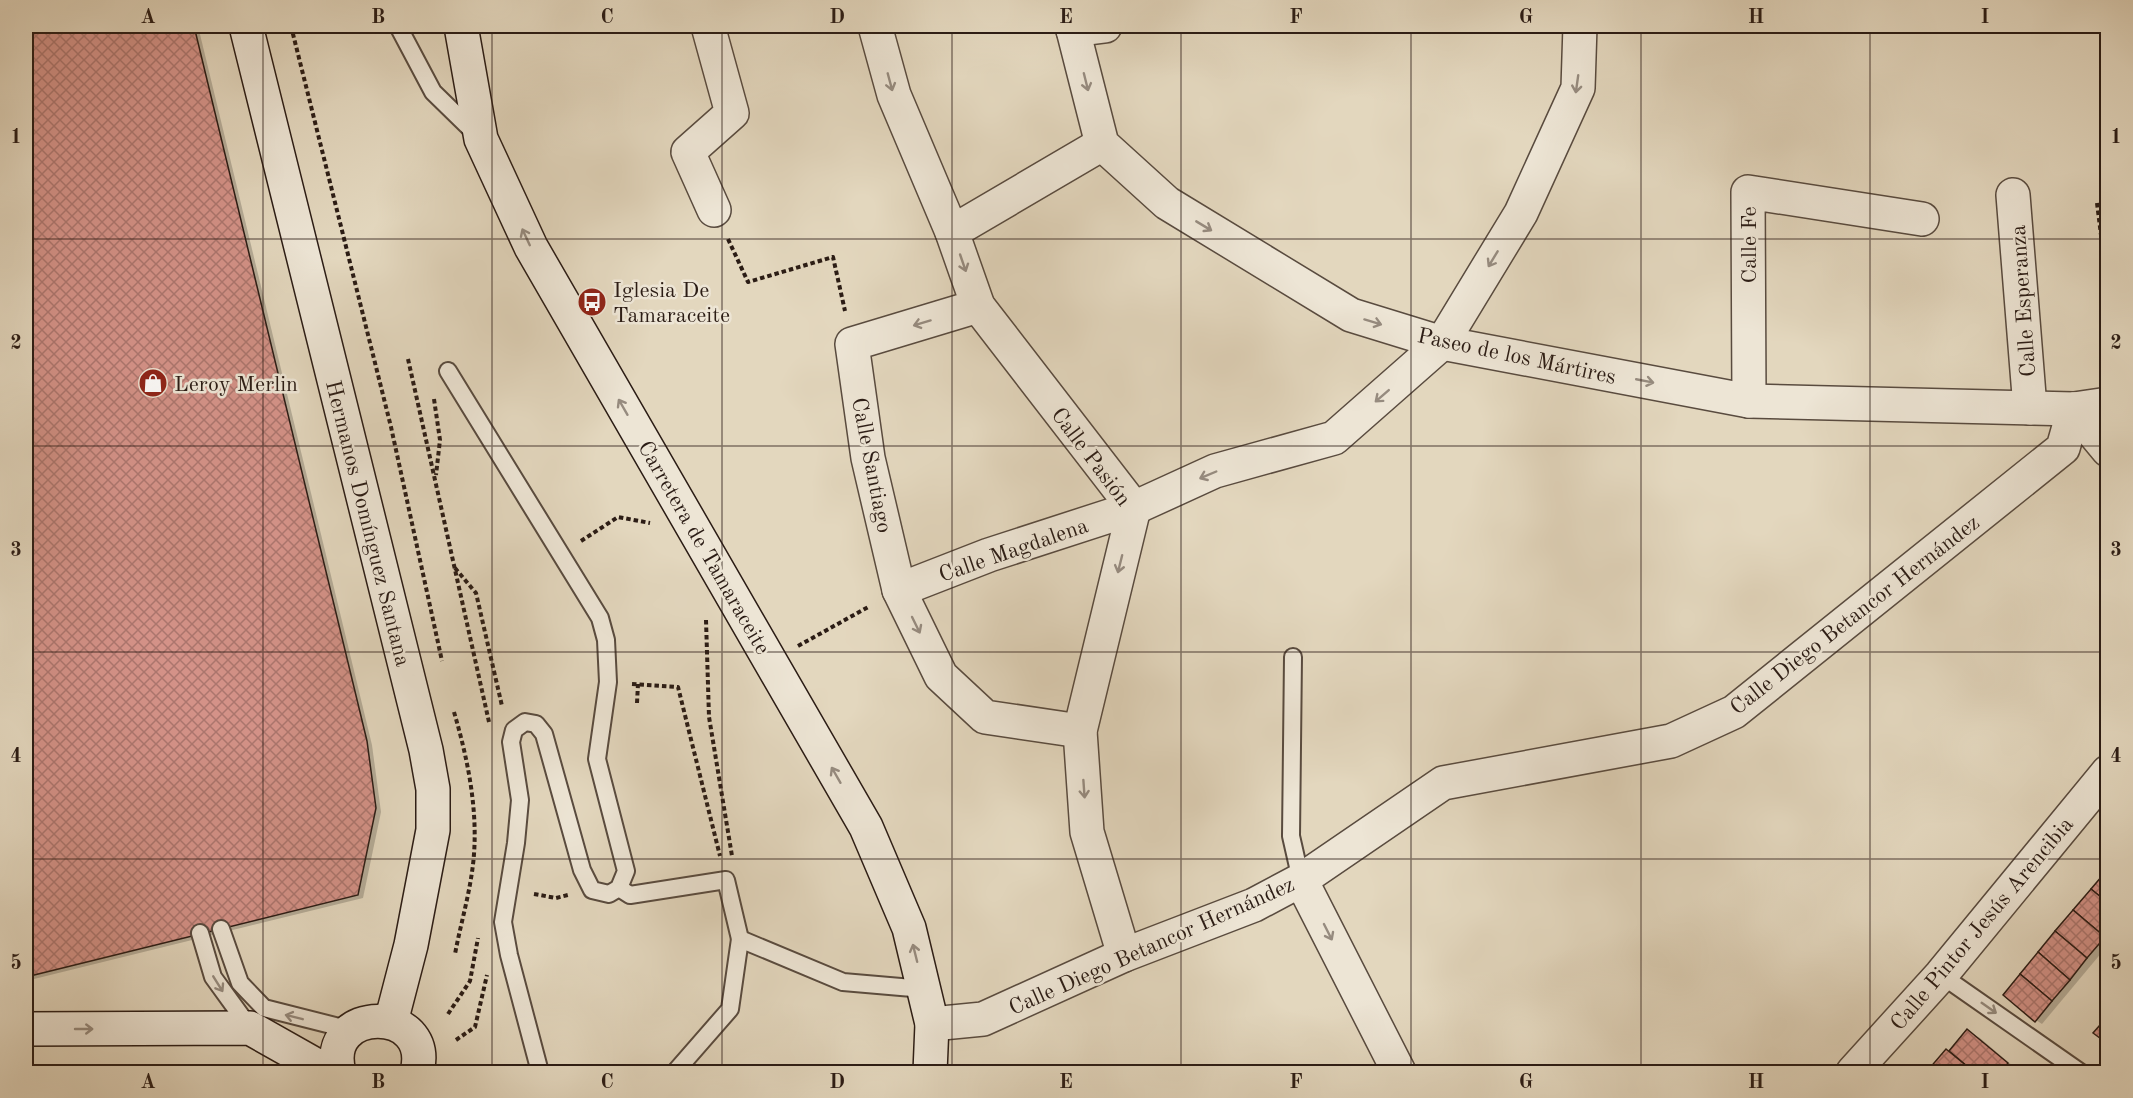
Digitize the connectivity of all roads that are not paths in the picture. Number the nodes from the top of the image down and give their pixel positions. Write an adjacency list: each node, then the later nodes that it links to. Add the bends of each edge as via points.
1 (246, 26): 36 (street, Hermanos Domínguez Santana, via 433,789 433,830 411,945)
2 (398, 26): 9 (lane, via 433,92)
3 (461, 26): 9 (street, Carretera de Tamaraceite)
4 (708, 26): 12 (street, via 732,113 688,152)
5 (875, 26): 14 (street, Calle Pasión, one-way to 14, via 894,95)
6 (1105, 26): 8 (street)
7 (1580, 26): 16 (street, Calle Magdalena, one-way to 16, via 1578,88 1521,213)
8 (1073, 28): 10 (street, one-way to 10)
9 (481, 139): 35 (street, Carretera de Tamaraceite, one-way to 9, via 909,928 866,827 531,247)
10 (1102, 144): 14 (street); 16 (street, Paseo de los Mártires, one-way to 16, via 1167,203 1351,315)
11 (2013, 195): 20 (street, Calle Esperanza)
12 (714, 210)
13 (1922, 219): 18 (street, Calle Fe, via 1748,192)
14 (952, 232): 15 (street, Calle Pasión, one-way to 15)
15 (978, 306): 23 (street, Calle Pasión); 24 (street, Calle Santiago, one-way to 24, via 852,344 867,458)
16 (1442, 343): 18 (street, Paseo de los Mártires, one-way to 18); 23 (street, Calle Magdalena, one-way to 23, via 1334,438 1215,471)
17 (448, 371): 29 (lane, via 600,618 606,640 608,682 597,759 626,871)
18 (1749, 401): 20 (street, Paseo de los Mártires)
19 (2108, 404): 21 (street, Paseo de los Mártires)
20 (2030, 408): 21 (street, Paseo de los Mártires)
21 (2074, 410): 22 (street); 28 (street, Calle Diego Betancor Hernández, via 2063,448 1734,712 1671,741 1443,783)
22 (2108, 450)
23 (1134, 508): 24 (street, Calle Magdalena, via 989,555); 26 (street, Calle Pasión, one-way to 26)
24 (899, 590): 26 (street, Calle Santiago, one-way to 26, via 940,676 985,717)
25 (1293, 657): 28 (lane, via 1291,836)
26 (1080, 731): 33 (street, Calle Pasión, one-way to 33, via 1087,832)
27 (2108, 772): 34 (street, Calle Pintor Jesús Arencibia)
28 (1301, 880): 33 (street, Calle Diego Betancor Hernández, via 1254,904); 47 (street, one-way to 47)
29 (619, 888): 32 (lane, via 630,895 726,880); 44 (lane, via 609,894 592,890 582,870 544,734 536,724 525,722 514,730 512,742 520,800 503,922)
30 (220, 929): 40 (lane, one-way to 30, via 264,1008 240,983)
31 (200, 933): 38 (lane, one-way to 38, via 213,977)
32 (740, 939): 35 (lane, via 843,982); 45 (lane, via 730,1009)
33 (1124, 955): 37 (street, Calle Diego Betancor Hernández, via 983,1018)
34 (1941, 975): 48 (street, Calle Pintor Jesús Arencibia); 49 (lane, one-way to 49)
35 (924, 989): 37 (street, Carretera de Tamaraceite)
36 (391, 1022): 40 (street, via 377,1020); 43 (street, via 412,1038 418,1050)
37 (932, 1024): 46 (street, Carretera de Tamaraceite)
38 (250, 1028): 39 (street, one-way to 38); 41 (street)
39 (26, 1029)
40 (351, 1030): 42 (street, via 337,1053)
41 (328, 1072)
42 (339, 1072)
43 (417, 1072)
44 (540, 1072)
45 (675, 1072)
46 (930, 1072)
47 (1399, 1072)
48 (1853, 1072)
49 (2080, 1072)

